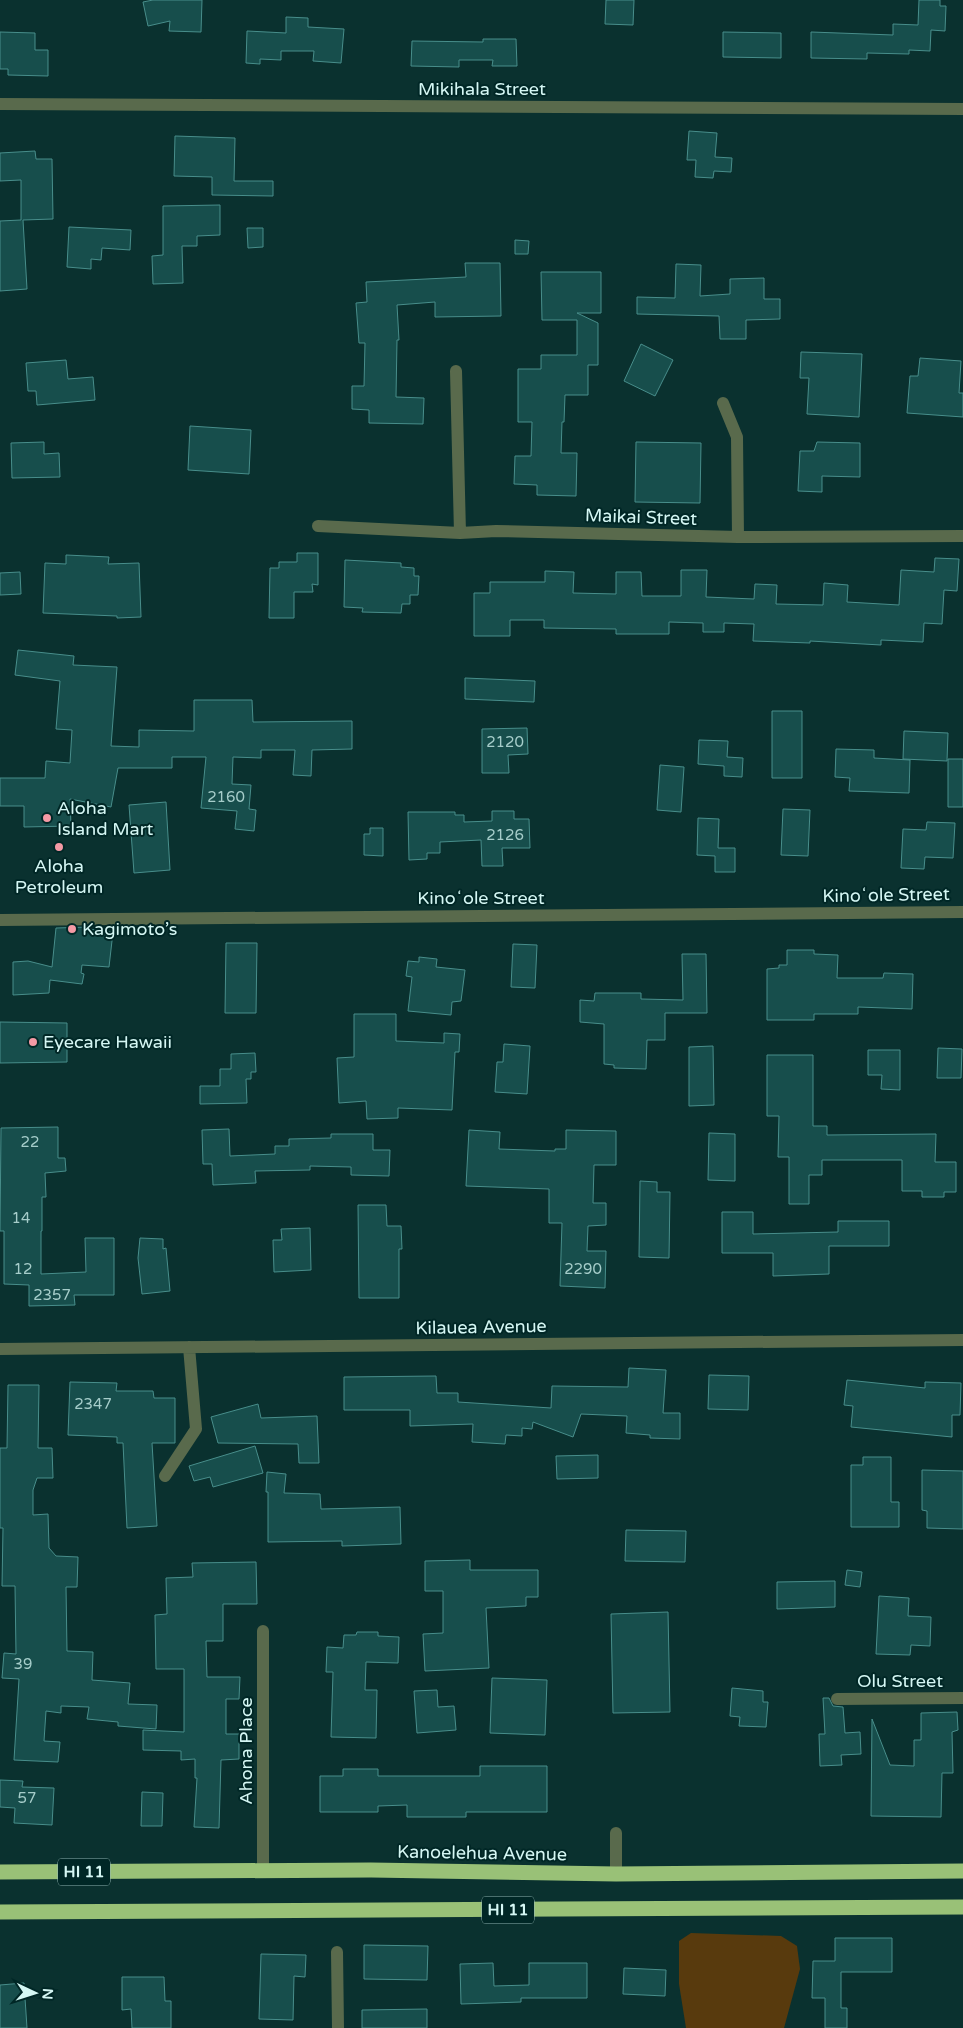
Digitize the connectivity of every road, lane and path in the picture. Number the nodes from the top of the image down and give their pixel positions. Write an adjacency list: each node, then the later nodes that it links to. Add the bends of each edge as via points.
1 (0, 104): 2 (street, Mikihala Street)
2 (963, 109)
3 (456, 371): 6 (street)
4 (723, 403): 8 (street, via 737,437)
5 (318, 526): 6 (street, Maikai Street)
6 (460, 533): 8 (street, Maikai Street, via 496,531)
7 (963, 536): 8 (street, Maikai Street)
8 (738, 538)
9 (963, 912): 10 (street, Kinoʻole Street)
10 (0, 920)
11 (963, 1340): 12 (street, Kilauea Avenue)
12 (189, 1347): 13 (street, Kilauea Avenue); 14 (street, via 196,1429)
13 (0, 1349)
14 (165, 1476)
15 (263, 1631): 19 (street, Ahona Place)
16 (963, 1698): 17 (street, Olu Street)
17 (837, 1699)
18 (616, 1833): 22 (street)
19 (263, 1870): 21 (highway, Kanoelehua Avenue / HI 11); 22 (highway, Kanoelehua Avenue / HI 11)
20 (963, 1871): 22 (highway, Kanoelehua Avenue / HI 11)
21 (0, 1872)
22 (616, 1874)
23 (963, 1907): 24 (highway, HI 11)
24 (0, 1912)
25 (337, 1952): 26 (street)
26 (338, 2028)

